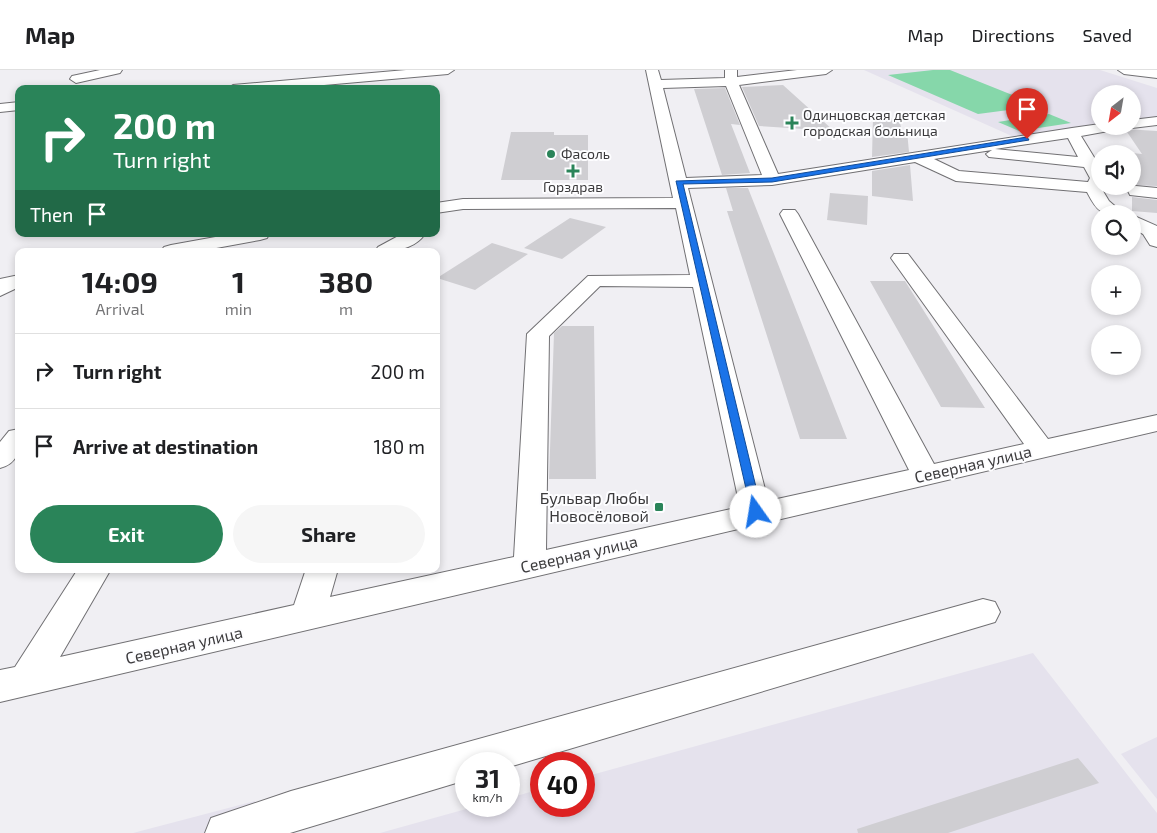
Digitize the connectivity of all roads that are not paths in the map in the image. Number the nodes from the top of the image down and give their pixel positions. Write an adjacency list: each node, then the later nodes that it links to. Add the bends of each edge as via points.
1 (116, 70): 7 (street)
2 (274, 70): 13 (street)
3 (448, 70): 8 (street)
4 (826, 70): 6 (street)
5 (1124, 70): 9 (street)
6 (797, 72): 10 (street)
7 (72, 74): 12 (street)
8 (357, 74): 14 (street)
9 (1157, 74)
10 (731, 76): 11 (street); 24 (street)
11 (654, 77): 27 (street)
12 (82, 85)
13 (259, 85)
14 (272, 85)
15 (15, 106): 16 (street)
16 (0, 108)
17 (1155, 122): 18 (street)
18 (1141, 123)
19 (1091, 129): 20 (street)
20 (1072, 132): 21 (street); 23 (street)
21 (953, 151): 22 (street); 23 (street)
22 (917, 157): 24 (street); 25 (street, via 956,176)
23 (1090, 163)
24 (772, 180): 27 (street)
25 (1091, 187)
26 (1141, 191): 28 (street)
27 (681, 193): 29 (street); 40 (street)
28 (1157, 193)
29 (463, 204): 30 (street); 32 (street)
30 (440, 207)
31 (789, 214): 45 (street)
32 (440, 218)
33 (1141, 225): 36 (street, via 1150,230)
34 (244, 237): 37 (street)
35 (410, 237): 38 (street)
36 (1157, 241)
37 (187, 248)
38 (390, 248)
39 (901, 258): 43 (street)
40 (702, 281): 46 (street); 47 (street, via 595,280 538,334)
41 (1157, 422): 43 (street, Северная улица)
42 (15, 442): 44 (street)
43 (1040, 449): 45 (street, Северная улица)
44 (0, 459)
45 (926, 475): 46 (street, Северная улица)
46 (756, 512): 47 (street, Северная улица)
47 (530, 566): 51 (street, Северная улица)
48 (92, 573): 52 (street)
49 (321, 573): 51 (street)
50 (983, 612): 53 (street)
51 (307, 617): 52 (street, Северная улица)
52 (13, 683)
53 (226, 833)

